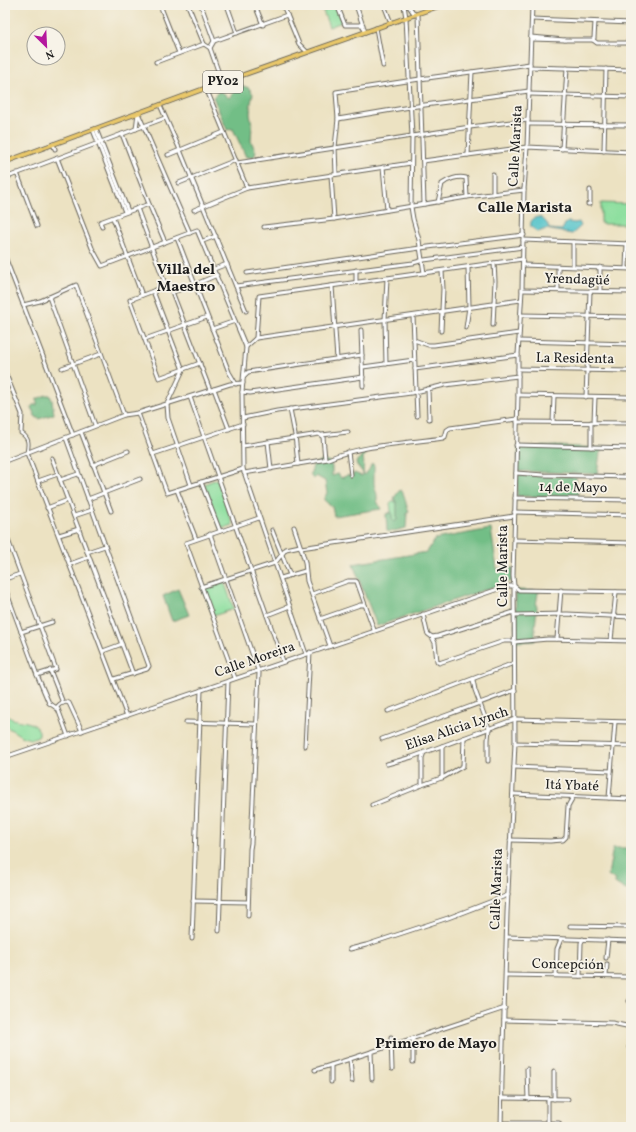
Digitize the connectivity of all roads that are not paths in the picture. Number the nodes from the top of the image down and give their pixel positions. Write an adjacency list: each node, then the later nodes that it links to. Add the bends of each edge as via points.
1 (160, 5): 33 (street)
2 (188, 5): 30 (street)
3 (201, 5): 28 (street)
4 (227, 5): 25 (street)
5 (255, 5): 21 (street)
6 (283, 5): 15 (street)
7 (337, 5): 22 (street, via 345,25)
8 (356, 5): 22 (street)
9 (384, 5): 19 (street)
10 (404, 5): 16 (street)
11 (408, 5): 14 (street)
12 (442, 5): 14 (main road, PY02)
13 (532, 5): 17 (street, Calle Marista)
14 (416, 14): 16 (main road, PY02); 41 (street)
15 (287, 16): 21 (street); 32 (street, via 299,44)
16 (406, 18): 19 (main road, PY02); 42 (street)
17 (532, 19): 18 (street); 26 (street, Calle Marista)
18 (595, 22): 20 (street); 27 (street)
19 (391, 23): 23 (main road, PY02)
20 (631, 23)
21 (263, 25): 25 (street)
22 (363, 25): 24 (street)
23 (376, 28): 24 (main road, PY02); 36 (street)
24 (365, 32): 32 (main road, PY02)
25 (237, 33): 28 (street)
26 (531, 38): 27 (street); 35 (street, Calle Marista)
27 (593, 40): 29 (street, via 601,43)
28 (214, 41): 31 (street)
29 (631, 43)
30 (204, 44): 31 (street); 33 (street)
31 (210, 48): 43 (street)
32 (307, 52): 43 (main road, PY02)
33 (180, 53): 34 (street)
34 (156, 62)
35 (530, 65): 37 (street); 40 (street); 45 (street, Calle Marista)
36 (382, 66)
37 (567, 68): 38 (street); 46 (street)
38 (606, 69): 39 (street); 47 (street)
39 (631, 70)
40 (472, 72): 41 (street); 49 (street)
41 (420, 79): 42 (street); 51 (street)
42 (409, 81): 52 (street); 55 (street, via 336,92)
43 (222, 82): 44 (main road, PY02)
44 (206, 88): 50 (main road, PY02); 64 (street)
45 (529, 92): 46 (street); 49 (street); 56 (street, Calle Marista)
46 (565, 94): 47 (street); 57 (street)
47 (606, 96): 48 (street); 58 (street)
48 (631, 97)
49 (471, 99): 51 (street); 61 (street)
50 (160, 105): 53 (main road, PY02); 54 (street)
51 (421, 106): 52 (street); 66 (street)
52 (410, 107): 55 (street); 67 (street)
53 (138, 113): 60 (street); 62 (main road, PY02); 63 (street)
54 (165, 118): 60 (street); 73 (street)
55 (338, 119): 70 (street)
56 (528, 122): 57 (street); 61 (street); 71 (street, Calle Marista)
57 (563, 124): 58 (street); 74 (street)
58 (605, 125): 59 (street); 75 (street)
59 (631, 125)
60 (144, 126): 63 (street); 112 (street)
61 (470, 127): 66 (street); 78 (street)
62 (95, 129): 68 (street); 69 (main road, PY02)
63 (136, 129): 65 (street)
64 (224, 132): 73 (street); 82 (street)
65 (122, 134): 68 (street); 98 (street)
66 (422, 135): 67 (street); 81 (street)
67 (412, 136): 70 (street); 83 (street)
68 (100, 142): 79 (street); 106 (street)
69 (53, 144): 72 (street); 80 (main road, PY02)
70 (335, 147): 82 (street); 86 (street)
71 (527, 147): 74 (street); 78 (street); 93 (street, Calle Marista)
72 (55, 149)
73 (180, 150): 77 (street); 90 (street)
74 (562, 150): 75 (street)
75 (604, 151): 76 (street)
76 (631, 152)
77 (168, 155)
78 (468, 155): 81 (street)
79 (57, 158): 85 (street); 124 (street, via 92,248 102,266)
80 (5, 161)
81 (423, 161): 99 (street)
82 (237, 162): 90 (street); 92 (street)
83 (412, 163): 84 (street); 102 (street)
84 (383, 167): 86 (street); 105 (street)
85 (17, 173): 89 (street); 109 (street)
86 (336, 174): 88 (street)
87 (493, 174): 95 (street)
88 (331, 175): 92 (street); 108 (street)
89 (5, 178)
90 (192, 178): 91 (street); 101 (street)
91 (180, 183)
92 (247, 188): 101 (street)
93 (524, 190): 95 (street); 113 (street, Calle Marista)
94 (590, 190): 100 (street)
95 (493, 194): 96 (street)
96 (466, 197): 97 (street); 97 (street, via 466,178 460,177 442,184)
97 (438, 202): 99 (street)
98 (149, 204): 103 (street); 118 (street)
99 (424, 204): 102 (street)
100 (588, 204)
101 (204, 206): 104 (street); 114 (street)
102 (411, 207): 105 (street); 123 (street)
103 (137, 208): 106 (street); 121 (street)
104 (194, 210)
105 (386, 210): 108 (street)
106 (126, 211): 107 (street)
107 (113, 218): 110 (street, via 100,222); 124 (street)
108 (334, 219): 111 (street)
109 (37, 226)
110 (102, 227)
111 (264, 227)
112 (190, 232): 115 (street); 117 (street, via 197,230)
113 (524, 235): 116 (street, Calle Marista); 123 (street)
114 (216, 236): 117 (street); 129 (street)
115 (177, 238): 118 (street); 145 (street)
116 (523, 240): 119 (street); 122 (street, Calle Marista)
117 (203, 241): 136 (street)
118 (165, 242): 121 (street)
119 (573, 242): 120 (street); 132 (street)
120 (629, 244): 135 (street)
121 (152, 247): 124 (street); 146 (street)
122 (523, 247): 126 (street, Calle Marista); 127 (street)
123 (420, 248): 127 (street); 140 (street)
124 (127, 256): 156 (street)
125 (5, 257): 160 (street)
126 (523, 259): 128 (street); 130 (street, Calle Marista)
127 (421, 261): 138 (street); 141 (street)
128 (494, 263): 133 (street); 159 (street)
129 (227, 264): 136 (street); 147 (street)
130 (523, 265): 131 (street); 149 (street, Calle Marista)
131 (558, 266): 132 (street); 150 (street)
132 (573, 266): 134 (street)
133 (468, 267): 139 (street); 161 (street)
134 (600, 267): 135 (street); 153 (street)
135 (626, 268): 137 (street)
136 (214, 269): 142 (street)
137 (631, 269)
138 (356, 270): 144 (street); 147 (street)
139 (442, 271): 141 (street); 163 (street)
140 (247, 273)
141 (424, 273): 143 (street)
142 (216, 275): 145 (street); 170 (street)
143 (387, 278): 144 (street); 169 (street)
144 (356, 282): 148 (street)
145 (194, 285): 154 (street); 166 (street)
146 (166, 286): 151 (street); 154 (street)
147 (236, 286): 162 (street)
148 (332, 286): 173 (street); 180 (street, via 259,296)
149 (522, 290): 150 (street, Yrendagüé); 158 (street, Calle Marista)
150 (558, 290): 152 (street, Yrendagüé)
151 (153, 291): 156 (street); 177 (street)
152 (590, 291): 153 (street, Yrendagüé); 167 (street)
153 (600, 291): 155 (street, Yrendagüé)
154 (172, 292): 171 (street)
155 (631, 292)
156 (142, 295): 181 (street, via 130,300)
157 (49, 297): 160 (street); 187 (street, via 76,286); 193 (street)
158 (521, 300): 159 (street); 164 (street, Calle Marista)
159 (493, 304): 161 (street); 172 (street)
160 (23, 305): 236 (street)
161 (468, 307): 163 (street); 174 (street)
162 (246, 311)
163 (442, 311): 165 (street); 178 (street)
164 (520, 315): 167 (street); 179 (street, Calle Marista)
165 (413, 316): 169 (street); 182 (street)
166 (208, 317): 171 (street); 175 (street)
167 (590, 317): 168 (street); 184 (street)
168 (631, 317)
169 (385, 320): 173 (street); 194 (street)
170 (235, 321): 175 (street); 186 (street)
171 (184, 325): 177 (street); 192 (street)
172 (493, 325)
173 (335, 327): 180 (street); 190 (street)
174 (466, 328)
175 (212, 329): 207 (street)
176 (361, 330): 189 (street)
177 (168, 331): 181 (street); 199 (street)
178 (440, 331)
179 (519, 333): 182 (street, via 434,345); 183 (street, Calle Marista)
180 (256, 338): 186 (street)
181 (145, 340): 199 (street, via 159,378)
182 (414, 340): 191 (street)
183 (519, 341): 184 (street); 188 (street, Calle Marista)
184 (588, 344): 185 (street); 200 (street)
185 (631, 344)
186 (246, 347): 203 (street)
187 (101, 354): 193 (street); 223 (street)
188 (518, 354): 197 (street, Calle Marista); 198 (street)
189 (362, 355): 190 (street); 195 (street)
190 (337, 359): 203 (street, via 248,372)
191 (414, 360): 194 (street); 198 (street)
192 (200, 363): 199 (street); 211 (street)
193 (73, 364): 196 (street); 232 (street)
194 (386, 364): 195 (street)
195 (363, 367): 205 (street)
196 (62, 368)
197 (518, 368): 200 (street, La Residenta); 204 (street, Calle Marista)
198 (415, 369): 213 (street)
199 (183, 370): 220 (street)
200 (587, 370): 201 (street, La Residenta); 217 (street)
201 (631, 371)
202 (5, 372): 249 (street, via 22,414 21,433 28,440)
203 (244, 376): 206 (street)
204 (518, 376): 210 (street); 214 (street, Calle Marista)
205 (363, 377): 208 (street); 212 (street)
206 (243, 383): 207 (street); 212 (street)
207 (236, 384): 209 (street)
208 (364, 386)
209 (214, 389): 211 (street); 233 (street)
210 (428, 389): 213 (street); 226 (street)
211 (210, 390): 216 (street)
212 (242, 392): 225 (street)
213 (416, 392): 221 (street); 224 (street)
214 (518, 395): 215 (street); 227 (street, Calle Marista)
215 (554, 396): 217 (street); 228 (street)
216 (190, 397): 220 (street); 238 (street)
217 (586, 397): 218 (street)
218 (595, 397): 219 (street); 229 (street)
219 (631, 397)
220 (167, 404): 222 (street); 243 (street, via 168,418)
221 (290, 409): 225 (street); 240 (street)
222 (138, 413): 223 (street); 250 (street)
223 (124, 415): 232 (street)
224 (417, 416)
225 (243, 418): 231 (street)
226 (429, 419)
227 (517, 420): 228 (street); 242 (street, Calle Marista); 248 (street, via 450,428 443,438)
228 (553, 422): 229 (street)
229 (593, 422): 230 (street); 245 (street)
230 (631, 423)
231 (243, 424): 233 (street); 244 (street)
232 (96, 425): 234 (street)
233 (229, 429): 238 (street)
234 (81, 432): 236 (street); 255 (street)
235 (348, 432): 237 (street)
236 (73, 435): 239 (street)
237 (322, 435): 240 (street); 252 (street)
238 (204, 437): 243 (street); 263 (street)
239 (66, 438): 249 (street); 260 (street)
240 (296, 438): 241 (street); 254 (street)
241 (268, 442): 244 (street); 257 (street)
242 (516, 445): 245 (street); 258 (street, Calle Marista)
243 (177, 446): 250 (street); 269 (street)
244 (243, 446): 256 (street)
245 (590, 447): 246 (street)
246 (631, 448)
247 (128, 451): 255 (street)
248 (348, 452): 252 (street); 262 (street)
249 (27, 453): 253 (street); 267 (street)
250 (153, 454): 270 (street, via 167,493)
251 (52, 458): 259 (street)
252 (325, 459): 254 (street)
253 (5, 461)
254 (298, 464): 257 (street)
255 (93, 465): 271 (street)
256 (243, 469): 261 (street); 263 (street)
257 (271, 469): 261 (street)
258 (516, 473): 264 (street); 272 (street, Calle Marista)
259 (58, 474): 266 (street); 267 (street)
260 (78, 474): 266 (street); 273 (street)
261 (244, 474): 282 (street)
262 (351, 475)
263 (218, 477): 268 (street); 283 (street)
264 (631, 477)
265 (140, 479): 271 (street)
266 (60, 480): 274 (street)
267 (38, 482): 276 (street)
268 (201, 482): 269 (street); 287 (street)
269 (191, 485): 270 (street)
270 (177, 490): 291 (street)
271 (104, 493): 273 (street); 278 (street)
272 (515, 498): 275 (street, 14 de Mayo); 279 (street, Calle Marista)
273 (88, 499): 277 (street)
274 (68, 500): 276 (street); 281 (street)
275 (631, 500)
276 (47, 508): 290 (street)
277 (92, 510): 281 (street); 294 (street)
278 (111, 511)
279 (514, 514): 280 (street); 292 (street, Calle Marista); 295 (street)
280 (631, 515)
281 (74, 516): 285 (street)
282 (259, 518): 283 (street); 299 (street)
283 (235, 526): 287 (street); 301 (street)
284 (294, 527): 295 (street)
285 (79, 529): 290 (street); 296 (street)
286 (272, 530): 297 (street)
287 (220, 531): 289 (street)
288 (5, 532): 303 (street)
289 (210, 534): 291 (street); 307 (street)
290 (58, 535): 300 (street)
291 (196, 539): 309 (street, via 186,543)
292 (514, 540): 293 (street); 308 (street, Calle Marista)
293 (631, 543)
294 (105, 546): 296 (street); 341 (street, via 149,666 148,669)
295 (301, 547): 297 (street, via 286,550); 302 (street)
296 (87, 552): 298 (street)
297 (282, 555): 299 (street); 304 (street)
298 (89, 557): 300 (street); 333 (street)
299 (275, 563): 301 (street); 305 (street)
300 (70, 564): 335 (street)
301 (251, 571): 307 (street); 320 (street)
302 (305, 571): 304 (street); 314 (street)
303 (20, 574): 306 (street); 325 (street)
304 (290, 575): 305 (street)
305 (281, 578): 315 (street)
306 (5, 579)
307 (225, 580): 309 (street); 340 (street)
308 (514, 586): 311 (street, via 519,590); 317 (street, Calle Marista); 318 (street, Calle Moreira, via 495,589)
309 (201, 587): 343 (street)
310 (5, 588): 327 (street)
311 (562, 590): 312 (street); 319 (street)
312 (616, 592): 313 (street); 321 (street)
313 (631, 592)
314 (312, 594): 316 (street, via 348,581 356,581); 323 (street)
315 (290, 606): 320 (street); 336 (street)
316 (366, 606): 323 (street, via 360,604); 326 (street)
317 (514, 613): 319 (street); 328 (street); 331 (street, Calle Marista)
318 (423, 614): 326 (street, Calle Moreira); 328 (street, via 427,632)
319 (560, 614): 321 (street); 329 (street)
320 (267, 615): 337 (street)
321 (613, 617): 322 (street); 330 (street)
322 (631, 617)
323 (320, 619): 334 (street)
324 (52, 622): 325 (street)
325 (39, 626): 327 (street); 339 (street, via 56,668)
326 (374, 630): 334 (street, Calle Moreira)
327 (21, 632): 342 (street)
328 (432, 637): 331 (street, via 437,661 440,664 504,641)
329 (557, 640): 330 (street); 331 (street)
330 (611, 640): 332 (street)
331 (514, 641): 338 (street, Calle Marista)
332 (631, 641)
333 (122, 644): 335 (street); 341 (street)
334 (330, 646): 336 (street, Calle Moreira)
335 (103, 651): 344 (street)
336 (308, 653): 337 (street, Calle Moreira); 368 (street)
337 (283, 662): 340 (street, Calle Moreira)
338 (514, 663): 345 (street); 348 (street, Calle Marista)
339 (50, 670): 342 (street); 349 (street)
340 (258, 670): 343 (street, Calle Moreira); 360 (street)
341 (133, 674): 344 (street)
342 (37, 675): 351 (street, via 49,703)
343 (235, 678): 346 (street, Calle Moreira)
344 (114, 679): 353 (street)
345 (473, 680): 350 (street); 352 (street)
346 (228, 681): 347 (street, Calle Moreira); 359 (street)
347 (202, 690): 353 (street, Calle Moreira); 358 (street)
348 (515, 690): 350 (street); 354 (street, Calle Marista)
349 (63, 703): 351 (street); 362 (street, via 69,703)
350 (480, 703): 361 (street); 365 (street)
351 (56, 708): 363 (street)
352 (388, 711)
353 (127, 716): 362 (street, Calle Moreira)
354 (515, 719): 356 (street, Elisa Alicia Lynch); 361 (street, Elisa Alicia Lynch); 366 (street, Calle Marista)
355 (186, 722): 358 (street)
356 (615, 722): 357 (street, Elisa Alicia Lynch); 367 (street)
357 (631, 722)
358 (200, 723): 359 (street); 387 (street)
359 (227, 723): 360 (street); 386 (street)
360 (256, 724): 388 (street)
361 (489, 728): 364 (street, Elisa Alicia Lynch); 373 (street)
362 (82, 731): 363 (street, Calle Moreira)
363 (68, 736): 372 (street, Calle Moreira)
364 (464, 738): 369 (street, Elisa Alicia Lynch); 377 (street, via 463,766)
365 (382, 739)
366 (515, 743): 367 (street); 375 (street, Calle Marista)
367 (613, 745): 370 (street); 376 (street)
368 (305, 746)
369 (442, 746): 371 (street, Elisa Alicia Lynch); 377 (street)
370 (631, 746)
371 (424, 752): 374 (street, Elisa Alicia Lynch); 378 (street)
372 (5, 757)
373 (488, 762)
374 (387, 764)
375 (514, 767): 376 (street); 379 (street, Calle Marista)
376 (611, 771): 381 (street)
377 (442, 778): 378 (street)
378 (422, 785): 383 (street)
379 (513, 794): 380 (street, Itá Ybaté); 384 (street, Calle Marista)
380 (573, 798): 381 (street, Itá Ybaté); 384 (street, via 568,806 566,837 561,841)
381 (609, 798): 382 (street, Itá Ybaté)
382 (631, 799)
383 (372, 805)
384 (510, 840): 385 (street, Calle Marista)
385 (508, 895): 393 (street, Calle Marista); 399 (street, via 448,918)
386 (220, 900): 387 (street); 388 (street); 392 (street)
387 (193, 901): 395 (street)
388 (248, 902): 389 (street)
389 (248, 916)
390 (570, 926): 391 (street)
391 (631, 927)
392 (219, 931)
393 (507, 937): 394 (street); 402 (street, Calle Marista)
394 (561, 938): 396 (street); 403 (street, via 557,949)
395 (192, 939)
396 (583, 939): 397 (street); 404 (street)
397 (608, 940): 398 (street); 400 (street)
398 (631, 941)
399 (350, 949)
400 (606, 958)
401 (607, 964): 405 (street)
402 (506, 975): 403 (street, Concepción); 407 (street, Calle Marista)
403 (556, 975): 404 (street, Concepción)
404 (580, 976): 405 (street, Concepción)
405 (606, 976): 406 (street, Concepción)
406 (631, 978)
407 (505, 1008): 408 (street, Calle Marista); 411 (street)
408 (504, 1020): 409 (street, via 612,1023); 424 (street, Calle Marista)
409 (631, 1027)
410 (391, 1037): 412 (street)
411 (413, 1039): 412 (street); 415 (street)
412 (392, 1046): 413 (street); 418 (street)
413 (371, 1052): 414 (street); 421 (street)
414 (350, 1059): 416 (street); 422 (street)
415 (413, 1062)
416 (331, 1065): 419 (street); 423 (street)
417 (527, 1068): 425 (street)
418 (392, 1069)
419 (315, 1070)
420 (554, 1071): 427 (street)
421 (372, 1079)
422 (352, 1081)
423 (331, 1082)
424 (502, 1098): 425 (street); 430 (street, Calle Marista)
425 (528, 1099): 426 (street)
426 (548, 1099): 427 (street); 429 (street)
427 (554, 1099): 428 (street)
428 (568, 1100)
429 (548, 1123): 430 (street); 431 (street, via 559,1123)
430 (501, 1125)
431 (559, 1127)

